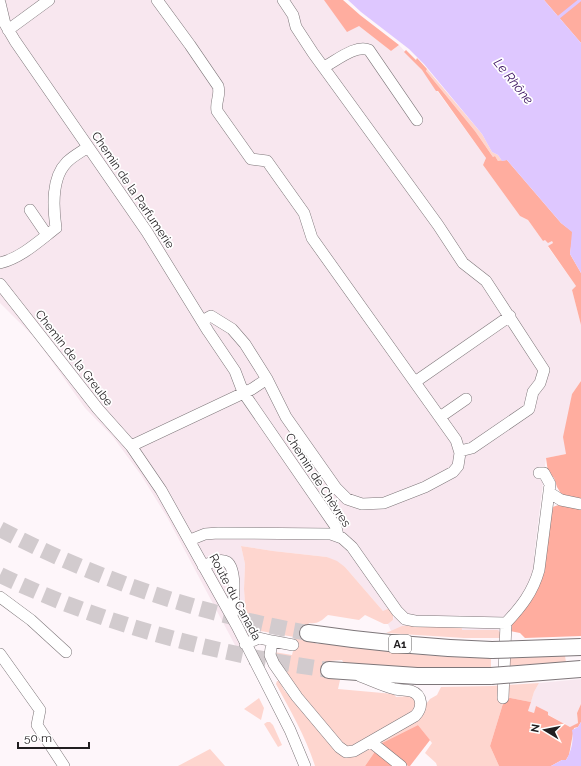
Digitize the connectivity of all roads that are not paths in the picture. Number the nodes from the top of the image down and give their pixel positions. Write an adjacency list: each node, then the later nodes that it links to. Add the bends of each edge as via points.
1 (48, 0): 5 (street)
2 (157, 0): 16 (street, via 218,86 220,94 217,111 251,159 267,162 304,213 312,238)
3 (283, 0): 6 (street, via 293,15 296,27)
4 (0, 3): 5 (street, Chemin de la Parfumerie)
5 (8, 30): 8 (street, Chemin de la Parfumerie)
6 (324, 67): 7 (street, via 357,49 369,50); 13 (street, via 463,263 486,281)
7 (417, 120)
8 (88, 148): 10 (street, via 67,163 59,175 55,188 56,228); 14 (street, Chemin de la Parfumerie, via 147,232)
9 (30, 210): 10 (street)
10 (47, 235): 11 (street, via 11,260)
11 (0, 263)
12 (0, 284): 20 (street, Chemin de la Greube, via 98,410)
13 (510, 316): 16 (street); 21 (street, via 544,370 540,382 533,392 529,409 472,448)
14 (202, 321): 15 (street, via 212,316 232,329); 17 (street, Chemin de la Parfumerie, via 235,371)
15 (268, 379): 17 (street); 21 (street, via 286,417 342,496 352,502 384,503 425,487 455,470 460,462)
16 (415, 382): 19 (street)
17 (243, 392): 20 (street); 25 (street, Chemin de Chèvres, via 336,527)
18 (466, 399): 19 (street)
19 (440, 417): 21 (street, via 456,440)
20 (131, 446): 26 (street, Route du Canada, via 161,490)
21 (460, 451)
22 (539, 473): 23 (street, via 544,473 550,484)
23 (550, 493): 24 (street, via 563,500); 30 (street, via 536,580 524,602)
24 (581, 504)
25 (338, 536): 26 (street, via 218,533 205,534); 30 (street, Chemin de Chèvres, via 352,547 405,619)
26 (190, 540): 27 (street, Route du Canada)
27 (204, 566): 29 (street, Route du Canada); 29 (street, via 220,560 227,561 231,567 234,606)
28 (0, 597): 36 (street, via 36,624)
29 (232, 617): 33 (street, Route du Canada)
30 (506, 623): 41 (street)
31 (308, 633): 35 (highway, A1, bridge, via 420,646 492,650)
32 (272, 641): 33 (street, via 259,638); 34 (street); 42 (street, via 272,661 339,747 346,752 352,752)
33 (245, 644): 44 (street, Route du Canada)
34 (293, 645)
35 (581, 647)
36 (66, 652)
37 (0, 654): 43 (street, via 40,710 38,725)
38 (581, 669): 40 (highway, bridge, via 491,676 417,676)
39 (329, 670): 40 (highway)
40 (350, 672): 42 (street, via 395,689 413,692 421,704 417,713)
41 (504, 698)
42 (371, 742): 45 (street)
43 (64, 766)
44 (306, 766)
45 (400, 766)

